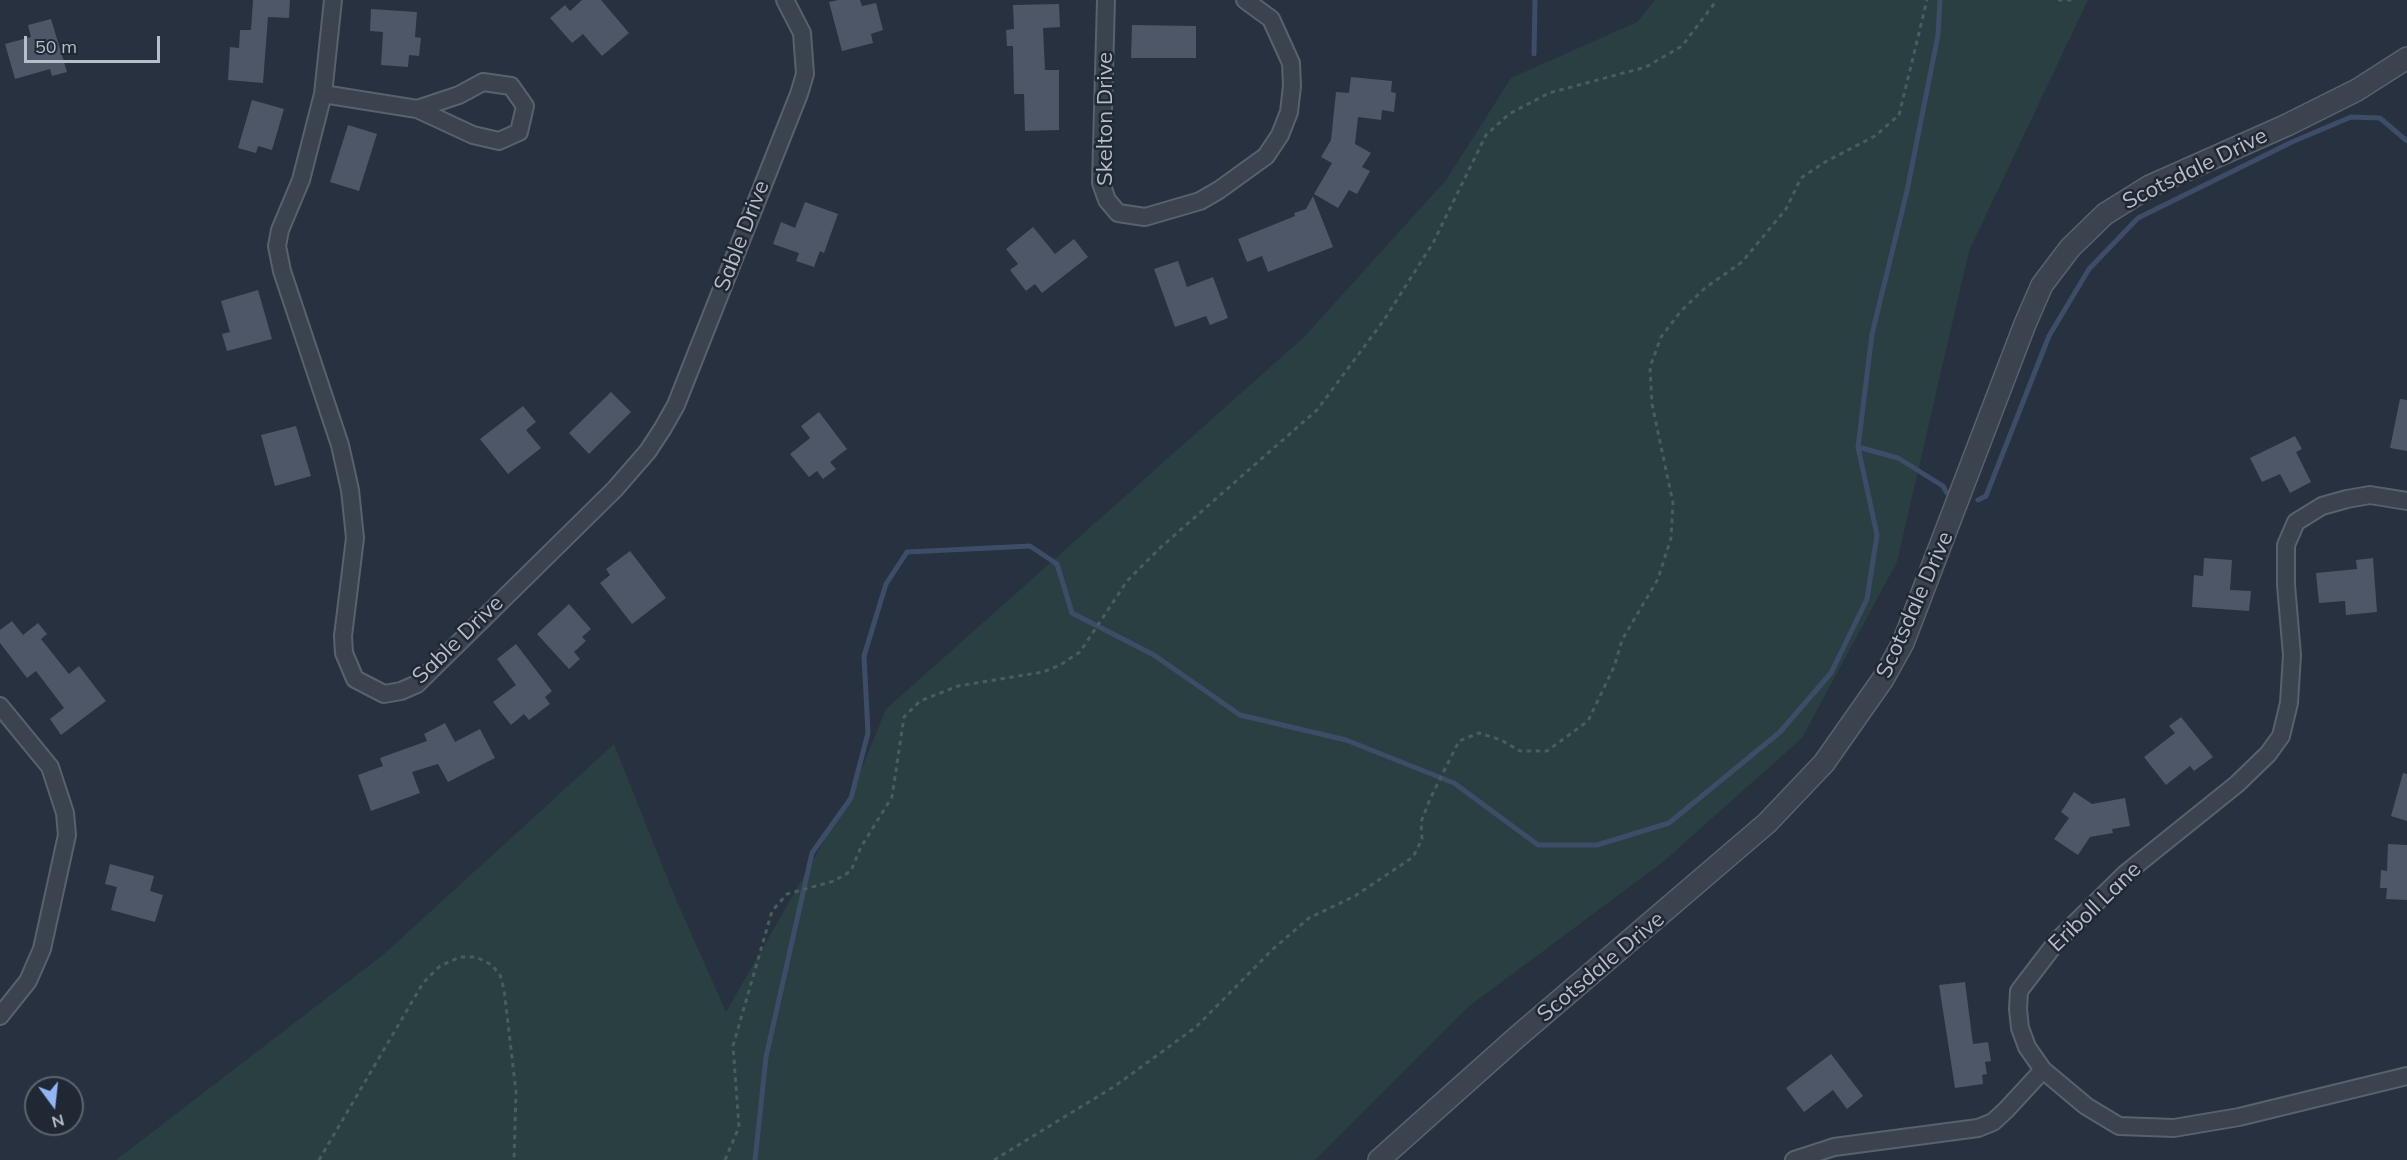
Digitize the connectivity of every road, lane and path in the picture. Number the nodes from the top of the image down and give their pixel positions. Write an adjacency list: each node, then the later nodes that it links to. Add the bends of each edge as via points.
1 (333, 0): 10 (street, Sable Drive)
2 (785, 0): 10 (street, Sable Drive, via 802,33 805,74 676,405 663,428 615,489 417,684 384,694 356,679 344,653 355,538 350,490 340,445 277,246 301,180)
3 (1106, 0): 4 (street, Skelton Drive, via 1101,183 1107,200 1118,213 1145,217 1200,201 1219,190 1266,156 1280,135 1289,112 1290,63 1271,19)
4 (1245, 0)
5 (1717, 0): 19 (path, via 1682,46 1646,66 1550,93 1509,114 1486,135 1433,243 1384,320 1317,410 1127,581 1089,641 1070,659 1043,672 958,686 920,701 904,717 892,797 851,871 834,881 787,894 772,911 733,1047 739,1127)
6 (1927, 0): 20 (path, via 1899,116 1875,136 1801,178 1786,209 1742,262 1681,311 1661,337 1650,368 1652,404 1673,503 1671,538 1658,579 1622,640 1614,667 1588,721 1547,751 1520,751 1479,733 1459,741 1430,799 1421,822 1422,839 1413,857 1355,896 1310,918 1273,949 1196,1027 1115,1086)
7 (2058, 0): 8 (path)
8 (2074, 0)
9 (2407, 58): 21 (street, Scotsdale Drive, via 2357,90 2287,125 2150,186 2104,214 2070,248 2042,285 2025,324 1903,643 1824,764 1767,823)
10 (323, 94): 11 (street)
11 (417, 109): 11 (street, via 473,135 499,141 519,132 525,106 511,86 483,82)
12 (2407, 501): 15 (street, Eriboll Lane, via 2370,495 2347,499 2322,506 2296,522 2286,545 2292,655 2289,704 2281,736 2237,784 2125,874 2038,964 2019,991 2018,1008 2027,1047)
13 (0, 706): 14 (street, via 50,767 65,813 67,835 42,949 28,981)
14 (0, 1016)
15 (2043, 1070): 16 (street, Eriboll Lane, via 2086,1106 2119,1126 2146,1129 2239,1117); 22 (street, via 1993,1122 1978,1128 1834,1147)
16 (2407, 1076)
17 (319, 1160): 18 (path, via 423,983 440,966 460,957 476,957 492,965 504,989 516,1092)
18 (514, 1160)
19 (725, 1160)
20 (994, 1160)
21 (1379, 1160)
22 (1794, 1160)

